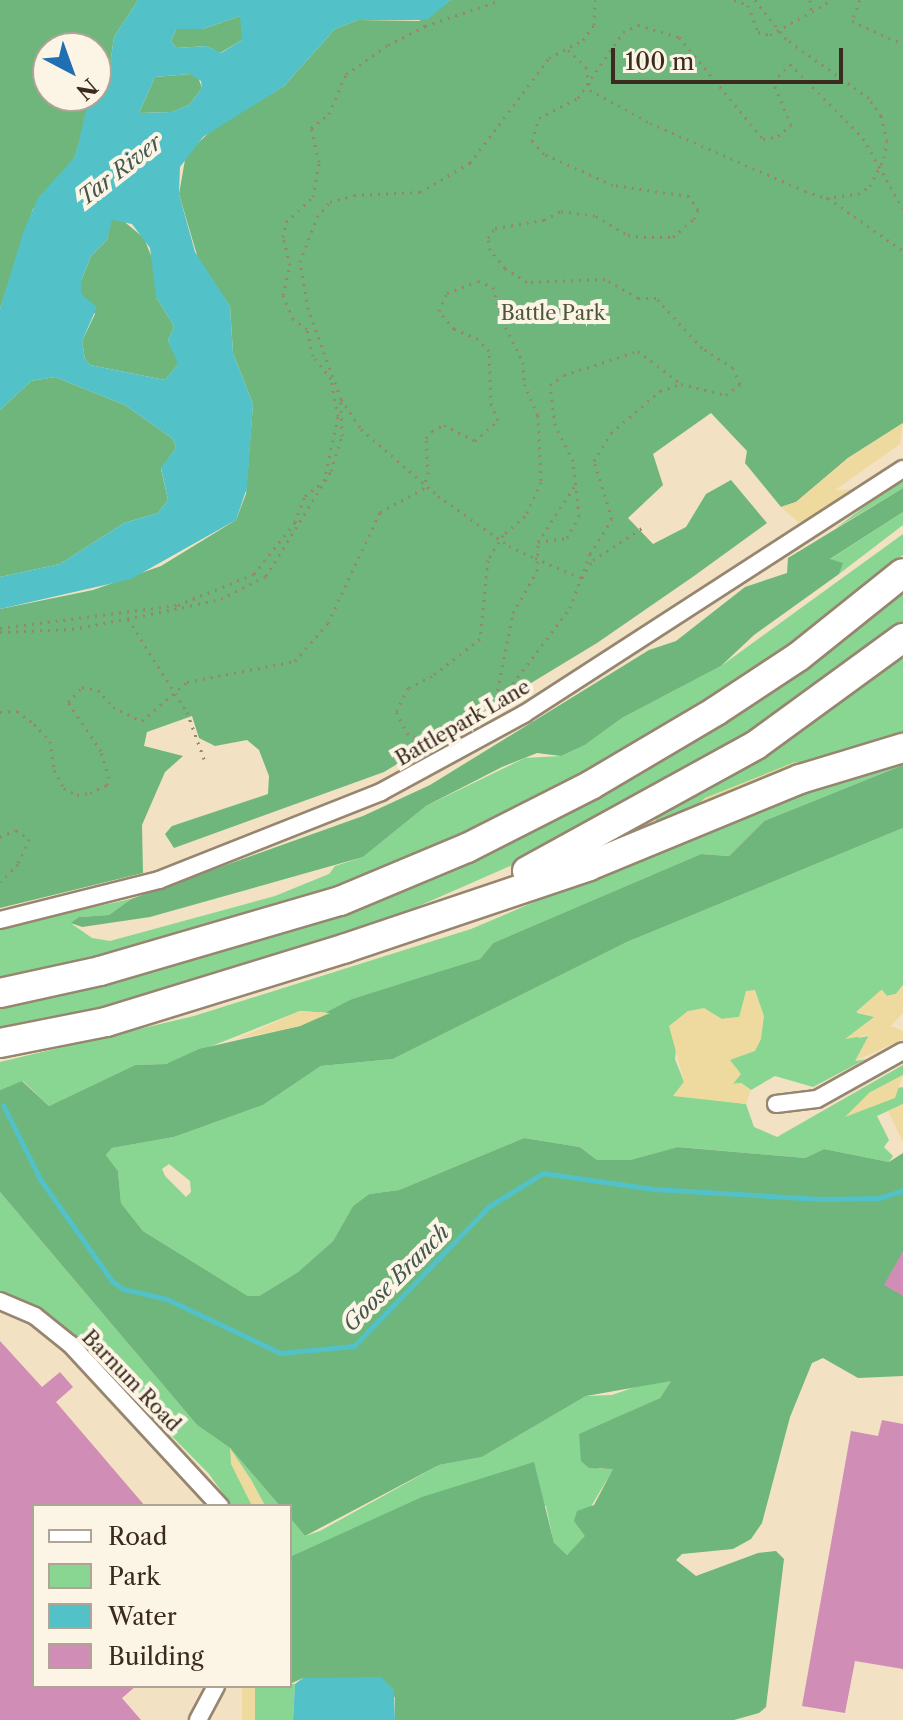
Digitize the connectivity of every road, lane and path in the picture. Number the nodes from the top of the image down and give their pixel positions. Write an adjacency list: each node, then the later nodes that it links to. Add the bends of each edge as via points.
1 (501, 0): 29 (path, via 388,45 346,74 329,114 311,128 319,162 313,197 286,222 283,237 290,265 283,295 293,319 307,329 313,356 331,379 338,416 324,481 305,496 295,522 254,574 178,605)
2 (595, 0): 11 (path, via 594,25 583,40)
3 (734, 0): 9 (path, via 748,5 758,32)
4 (755, 0): 9 (path)
5 (810, 0): 8 (path)
6 (832, 0): 8 (path)
7 (860, 0): 10 (path, via 852,21)
8 (811, 11): 9 (path)
9 (781, 32): 13 (path, via 869,98 887,141)
10 (903, 44)
11 (566, 49): 12 (path, via 586,67); 18 (path, via 549,58 470,163 448,179 420,192 354,195 330,202 317,217 300,262 308,309)
12 (587, 83): 13 (path, via 614,39 638,25 653,28 679,37 763,139 778,136 791,125 773,82 790,64 863,138); 14 (path, via 603,99 650,123); 17 (path, via 571,103 539,118 532,134 536,148 629,190 689,196 698,210 694,219 673,237 644,237 628,235 596,216 561,211 544,220 495,228 488,243 501,264 527,282 605,279 638,298 656,298 702,348 733,368 740,384 726,395)
13 (881, 169): 14 (path, via 858,194); 15 (path)
14 (826, 198): 16 (path)
15 (903, 209)
16 (903, 251)
17 (681, 384): 21 (path, via 638,351 564,375 550,385 547,394 573,461); 27 (path, via 638,404 597,453 598,478 612,519)
18 (341, 399): 20 (path, via 361,429); 28 (path, via 342,436 331,471 266,576 221,599)
19 (903, 469): 38 (street, Battlepark Lane, via 524,714 381,792 159,880)
20 (426, 484): 23 (path); 23 (path, via 426,438 432,431 444,425 475,441 498,420 491,405 489,351 478,339 454,329 438,306 464,283 490,284 523,362 524,384 538,415 542,474 525,516); 31 (path, via 380,512 328,623 295,661 187,682)
21 (574, 487): 24 (path); 24 (path, via 579,500 573,533)
22 (645, 526): 27 (path, via 593,560)
23 (500, 539): 25 (path); 32 (path, via 485,575 480,639 408,688 396,712 407,733 423,742 488,709)
24 (538, 542): 25 (path)
25 (537, 559): 27 (path); 32 (path, via 533,580 513,613)
26 (903, 573): 40 (highway, via 798,657 716,711 591,785 467,848 340,901 127,963)
27 (582, 578): 32 (path, via 570,608 555,622 533,663)
28 (127, 618): 29 (path, via 72,629); 31 (path)
29 (0, 630)
30 (903, 638): 39 (highway, via 756,745 618,825 500,885)
31 (174, 693): 33 (path, via 142,721 127,717 89,686 74,692 68,702 101,751 109,778 100,789 77,795 64,788 54,770 50,741 17,711); 35 (path)
32 (496, 699)
33 (0, 712)
34 (903, 748): 39 (highway, via 800,779 589,866)
35 (204, 759)
36 (0, 837): 37 (path, via 16,830 29,839 18,864)
37 (0, 882)
38 (0, 920)
39 (346, 948): 41 (highway, via 106,1022)
40 (0, 993)
41 (0, 1043)
42 (903, 1051): 43 (street, via 817,1099)
43 (776, 1104)
44 (0, 1301): 45 (street, Barnum Road, via 35,1316 70,1344)
45 (218, 1504)
46 (215, 1688): 47 (street)
47 (198, 1720)

